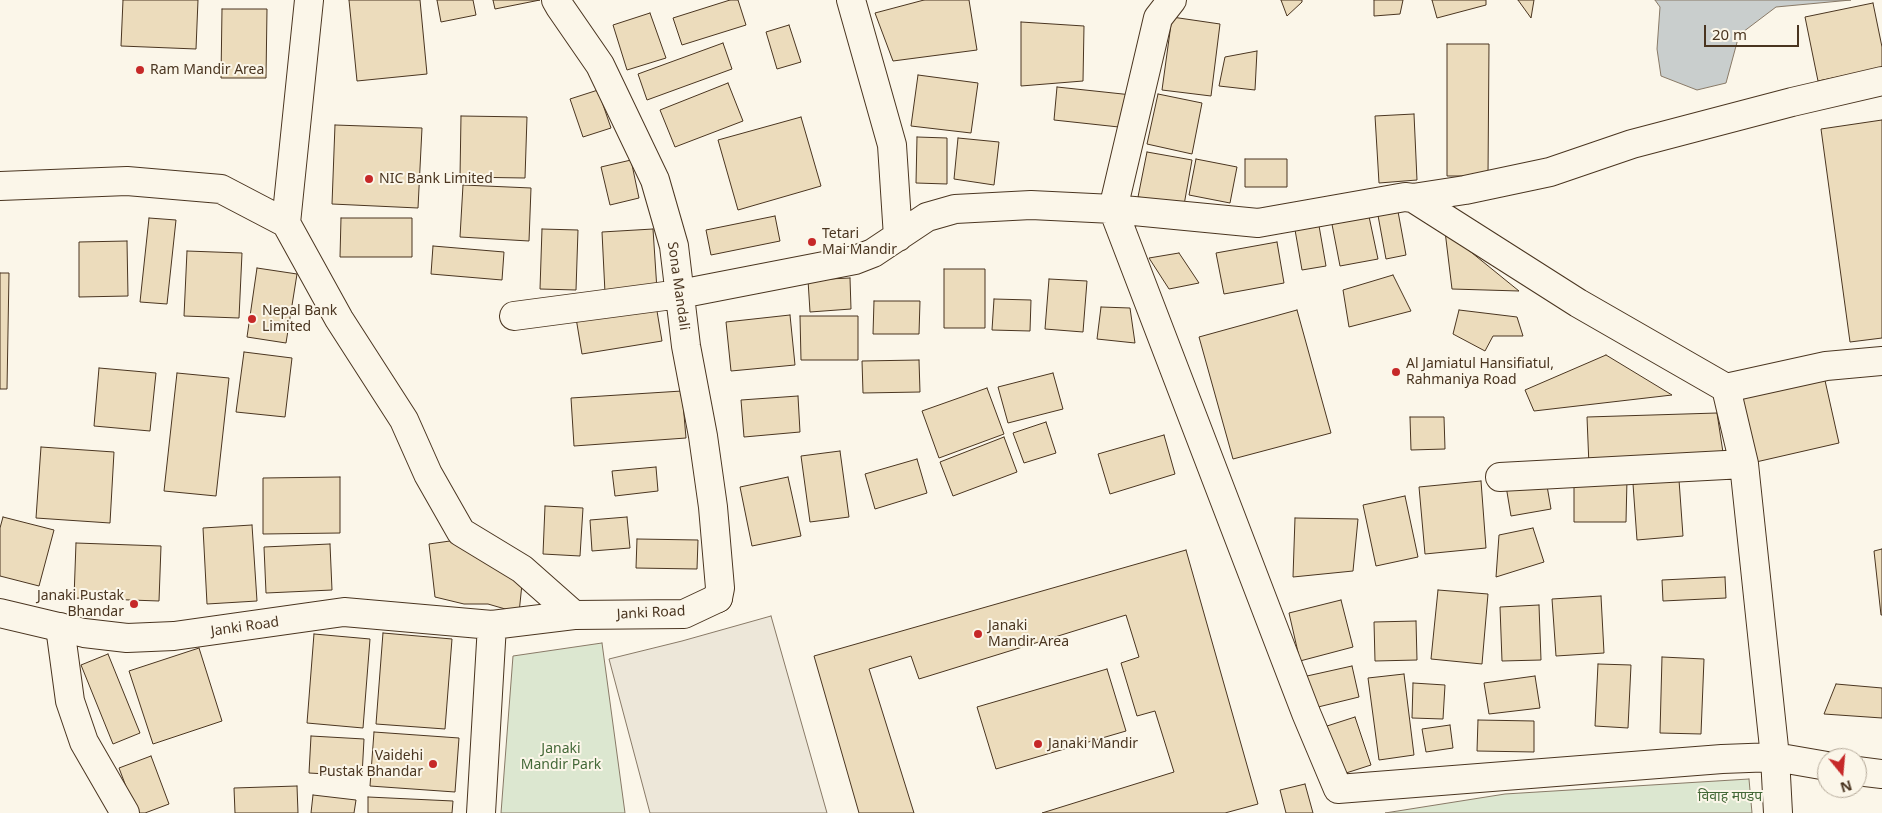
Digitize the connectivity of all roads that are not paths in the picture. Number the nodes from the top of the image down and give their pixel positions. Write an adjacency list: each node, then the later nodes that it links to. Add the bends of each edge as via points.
1 (309, 0): 9 (street)
2 (556, 0): 11 (street, Sona Mandali, via 600,65 655,180 674,246)
3 (851, 0): 10 (street, via 892,145)
4 (1172, 0): 8 (street, via 1158,18)
5 (1882, 81): 7 (street, via 1632,144 1550,172)
6 (0, 186): 9 (street, via 126,181 221,189)
7 (1413, 198): 8 (street, via 1258,223); 14 (street, via 1578,303)
8 (1113, 209): 10 (street, via 1031,205 955,209 927,217); 22 (street, via 1338,789)
9 (286, 223): 19 (street, via 339,319 404,420 428,474 461,532 522,569)
10 (898, 236): 11 (street, via 873,253 855,260)
11 (680, 294): 12 (street); 17 (street, Sona Mandali, via 713,507 720,588)
12 (514, 316)
13 (1882, 361): 14 (street, via 1826,366)
14 (1726, 388): 15 (street)
15 (1744, 464): 16 (street); 22 (street)
16 (1500, 477)
17 (718, 598): 19 (street, Janki Road, via 684,614)
18 (0, 613): 21 (street, Janki Road)
19 (574, 615): 20 (street, Janki Road)
20 (492, 625): 21 (street, Janki Road, via 344,612 174,636 127,638); 27 (street)
21 (60, 627): 26 (street, via 70,701 84,742)
22 (1775, 757): 23 (street); 28 (street)
23 (1817, 764)
24 (1867, 772): 25 (street)
25 (1882, 774)
26 (126, 813)
27 (481, 813)
28 (1778, 813)

